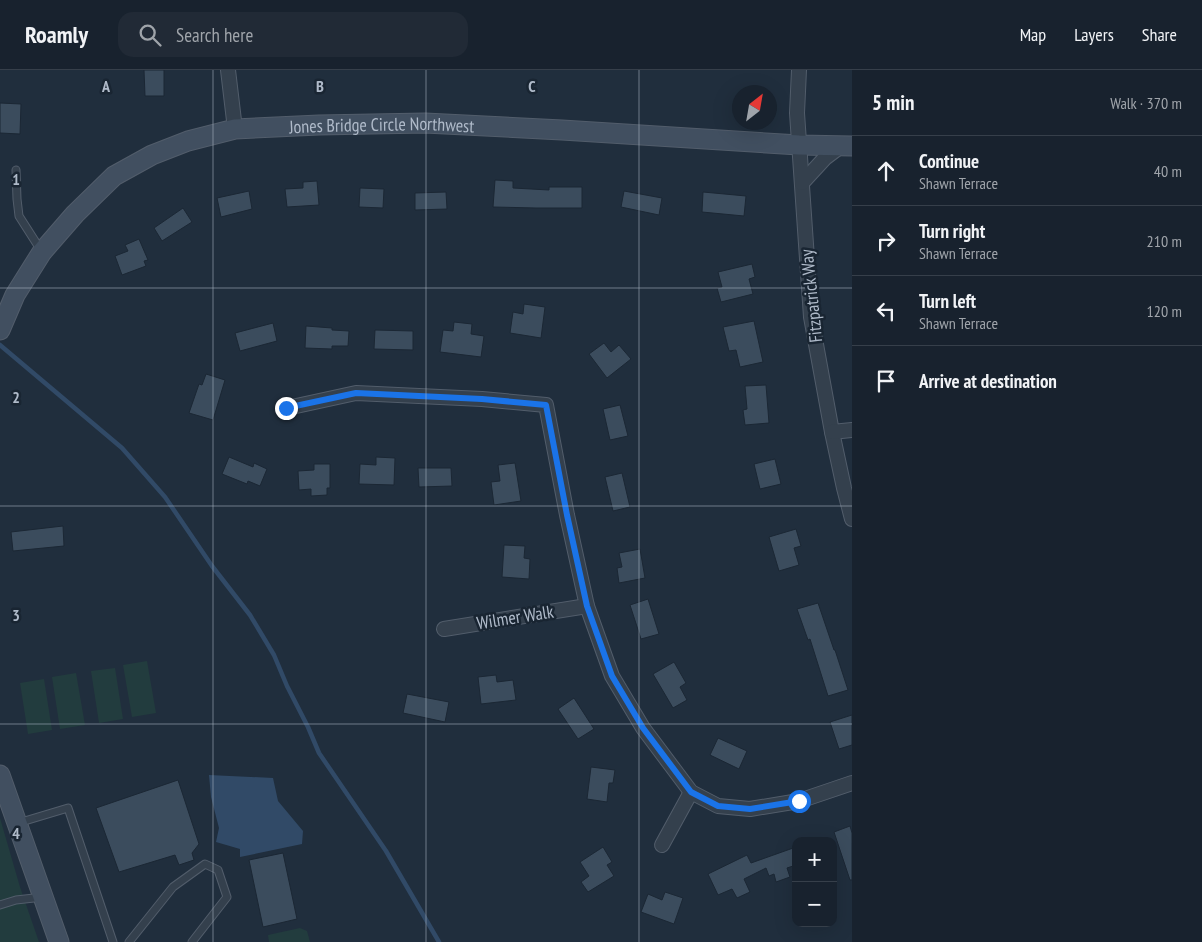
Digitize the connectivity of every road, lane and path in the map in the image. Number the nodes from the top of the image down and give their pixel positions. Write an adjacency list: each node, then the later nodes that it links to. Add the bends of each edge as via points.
1 (228, 70): 3 (street)
2 (799, 70): 4 (street, Fitzpatrick Way)
3 (235, 129): 4 (street, Jones Bridge Circle Northwest, via 425,123); 8 (street, Jones Bridge Circle Northwest, via 188,141 152,155 114,176)
4 (799, 144): 5 (street, Jones Bridge Circle Northwest); 7 (street, Fitzpatrick Way)
5 (847, 146): 7 (street, via 825,158)
6 (16, 170): 8 (lane, via 19,216)
7 (802, 183): 12 (street, Fitzpatrick Way, via 811,317)
8 (42, 252): 9 (street, Jones Bridge Circle Northwest, via 15,295)
9 (0, 330)
10 (286, 408): 14 (street, via 356,393 546,405)
11 (852, 430): 12 (street)
12 (832, 432): 13 (street, Fitzpatrick Way)
13 (852, 519)
14 (587, 606): 15 (street, Wilmer Walk); 18 (street, via 612,676 643,728)
15 (444, 629)
16 (0, 775): 19 (street)
17 (852, 784): 18 (street, via 799,801 750,809 718,806)
18 (691, 792): 20 (street)
19 (18, 824): 21 (street); 24 (lane, via 68,808)
20 (662, 845)
21 (43, 897): 22 (lane); 23 (street)
22 (0, 905)
23 (59, 942)
24 (113, 942)
25 (129, 942): 26 (lane, via 173,887 205,864 218,870 228,897)
26 (192, 942)

